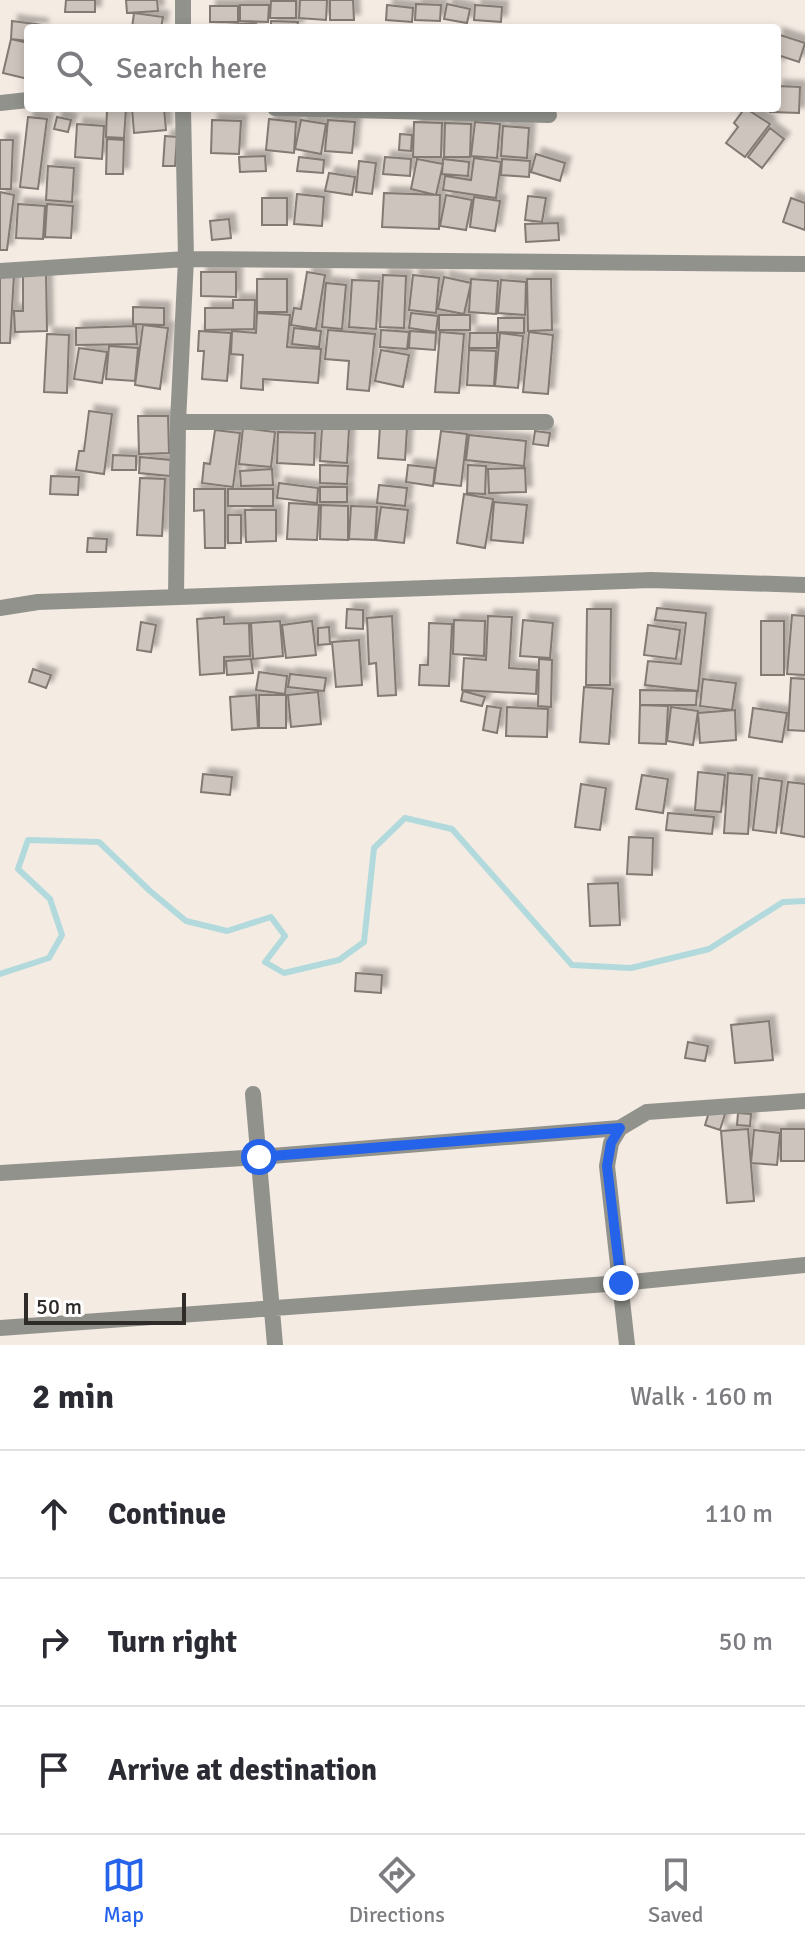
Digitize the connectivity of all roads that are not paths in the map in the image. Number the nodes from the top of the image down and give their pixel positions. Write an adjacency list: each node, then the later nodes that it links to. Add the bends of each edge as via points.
1 (183, 0): 2 (street)
2 (183, 24)
3 (24, 100): 4 (street)
4 (0, 103)
5 (183, 112): 8 (street)
6 (432, 112): 7 (street)
7 (549, 115)
8 (186, 259): 9 (street); 10 (street); 11 (street)
9 (805, 264)
10 (0, 271)
11 (178, 422): 12 (street); 14 (street)
12 (546, 422)
13 (805, 585): 14 (street, via 651,580)
14 (176, 597): 15 (street)
15 (0, 608)
16 (253, 1094): 19 (street)
17 (805, 1101): 18 (street, via 647,1112)
18 (620, 1128): 19 (street); 22 (street, via 607,1166)
19 (259, 1157): 20 (street); 23 (street)
20 (0, 1173)
21 (805, 1265): 22 (street)
22 (621, 1283): 23 (street); 26 (street)
23 (272, 1307): 24 (street); 25 (street)
24 (0, 1328)
25 (275, 1345)
26 (627, 1345)

